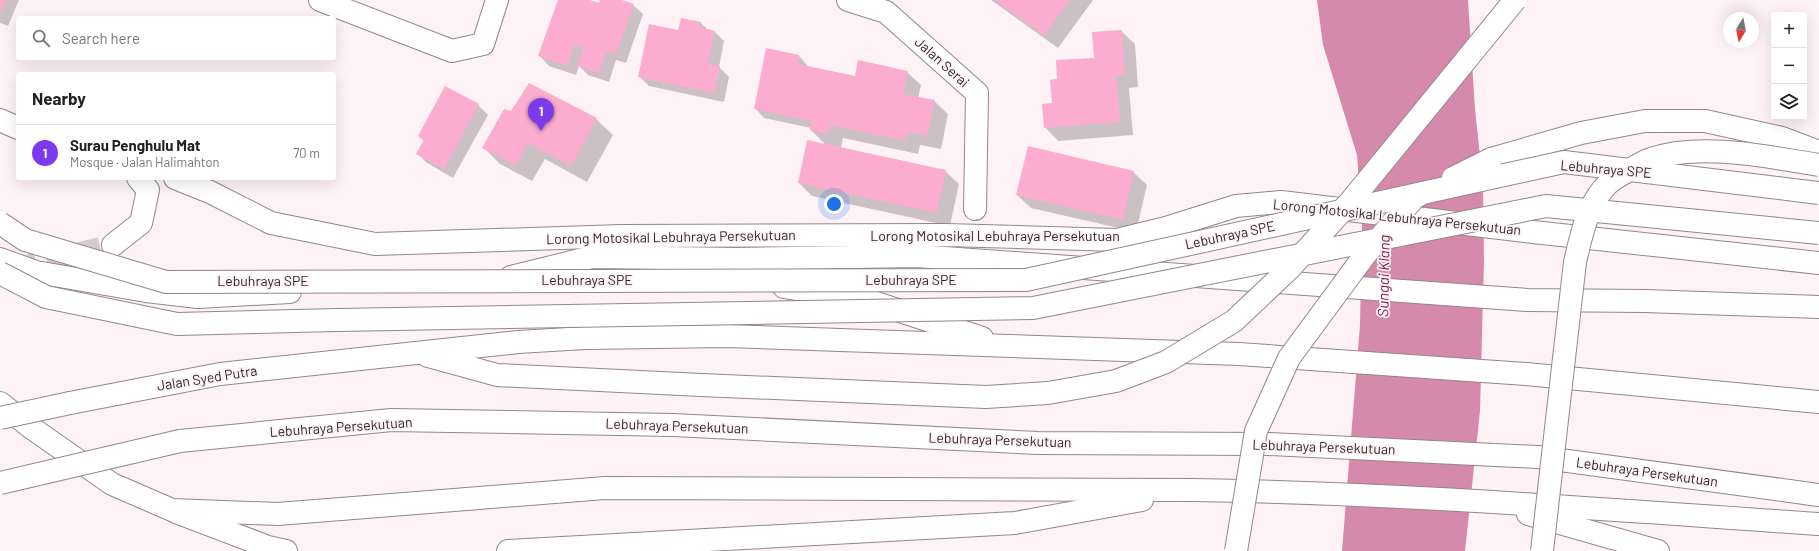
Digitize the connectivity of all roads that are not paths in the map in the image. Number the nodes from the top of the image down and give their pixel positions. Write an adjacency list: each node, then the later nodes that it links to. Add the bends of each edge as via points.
1 (320, 0): 2 (main road, via 452,51 483,44)
2 (497, 0)
3 (848, 0): 12 (main road, Jalan Serai, via 886,12 977,93)
4 (1515, 0): 23 (main road, bridge, via 1350,202 1289,269 1234,321 1166,362 1116,380 1048,393 986,397 497,375)
5 (0, 120): 6 (main road)
6 (16, 127)
7 (1819, 152): 35 (main road, bridge, via 1782,138 1705,121 1645,121 1580,133 1492,159 1414,198 1365,255 1289,358 1256,431)
8 (1819, 165): 36 (main road, bridge, via 1758,155 1678,152 1650,159 1603,188 1583,229 1575,262)
9 (140, 180): 15 (main road, via 148,190 140,223)
10 (180, 180): 17 (main road, Lorong Motosikal Lebuhraya Persekutuan, bridge, via 271,223 375,244 630,236 946,235 1116,240 1166,228 1236,206 1281,202)
11 (1819, 193): 13 (main road, Lebuhraya SPE, bridge, via 1564,162 1026,280 166,282 25,240)
12 (975, 209)
13 (0, 222): 20 (main road, via 106,263)
14 (1819, 234): 18 (main road, bridge, via 1546,206 1025,309 177,324 46,297)
15 (113, 245)
16 (0, 260): 20 (main road, via 36,272 146,291 198,297)
17 (1819, 263)
18 (0, 273)
19 (460, 291): 20 (main road); 21 (main road, via 592,257 738,259 917,256 1528,300); 22 (main road, via 782,286 870,301)
20 (260, 293)
21 (1819, 307)
22 (1006, 346): 23 (main road, via 728,336 585,338); 24 (main road, via 1239,354 1526,374)
23 (416, 353): 26 (main road, Jalan Syed Putra, bridge, via 220,374)
24 (1819, 402)
25 (0, 403): 31 (main road, via 112,484)
26 (0, 418)
27 (0, 483): 29 (main road, Lebuhraya Persekutuan, bridge, via 180,441 391,420 673,425 1038,443 1268,444 1538,457)
28 (1193, 490): 30 (main road); 31 (main road, via 605,488 278,514); 34 (main road, via 1015,523)
29 (1819, 495)
30 (1487, 502): 32 (main road); 37 (main road)
31 (172, 510): 33 (main road, via 268,547)
32 (1819, 524)
33 (286, 551)
34 (508, 551)
35 (1236, 551)
36 (1542, 551)
37 (1658, 551)

